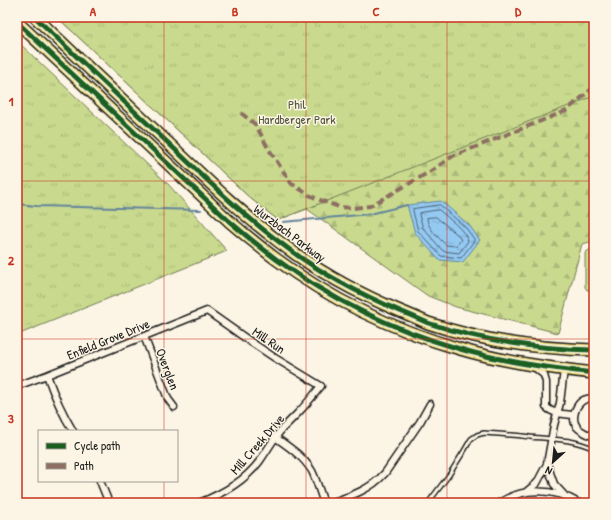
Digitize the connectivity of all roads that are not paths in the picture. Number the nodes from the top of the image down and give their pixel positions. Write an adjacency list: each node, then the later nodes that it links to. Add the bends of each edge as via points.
1 (34, 17): 5 (highway, Wurzbach Parkway, via 257,225 333,278 388,306 456,331 533,347)
2 (17, 22): 6 (highway, Wurzbach Parkway, via 229,221 294,272 344,302 399,328 460,349)
3 (207, 310): 4 (street, Enfield Grove Drive); 11 (street, Mill Run)
4 (144, 336): 9 (street, Enfield Grove Drive); 14 (street, Overglen, via 168,399)
5 (594, 350)
6 (532, 365): 7 (highway, Wurzbach Parkway); 15 (street, via 544,375 546,407)
7 (564, 370): 8 (highway, Wurzbach Parkway); 15 (street)
8 (594, 372)
9 (47, 375): 10 (street, Enfield Grove Drive); 17 (street, via 58,404)
10 (17, 386)
11 (320, 386): 19 (street, Mill Creek Drive)
12 (594, 398): 16 (street, via 582,401)
13 (430, 404): 31 (street, via 385,473 375,483 354,495)
14 (174, 407)
15 (558, 413): 16 (street); 18 (street)
16 (574, 415): 20 (street, via 577,428)
17 (72, 430)
18 (552, 436): 21 (lane); 22 (street); 32 (lane, via 484,433 477,435 471,439)
19 (275, 437): 25 (street, Mill Creek Drive, via 251,471); 30 (street, via 304,460 312,472)
20 (594, 437)
21 (594, 449)
22 (547, 464): 24 (street, via 537,483); 26 (street, via 554,484)
23 (100, 482): 27 (street)
24 (526, 492): 26 (street, via 546,492); 33 (street)
25 (216, 496): 28 (street, Mill Creek Drive); 29 (street)
26 (565, 496): 34 (street)
27 (109, 503)
28 (199, 503)
29 (219, 503)
30 (324, 503)
31 (330, 503)
32 (428, 503)
33 (499, 503)
34 (579, 503)

